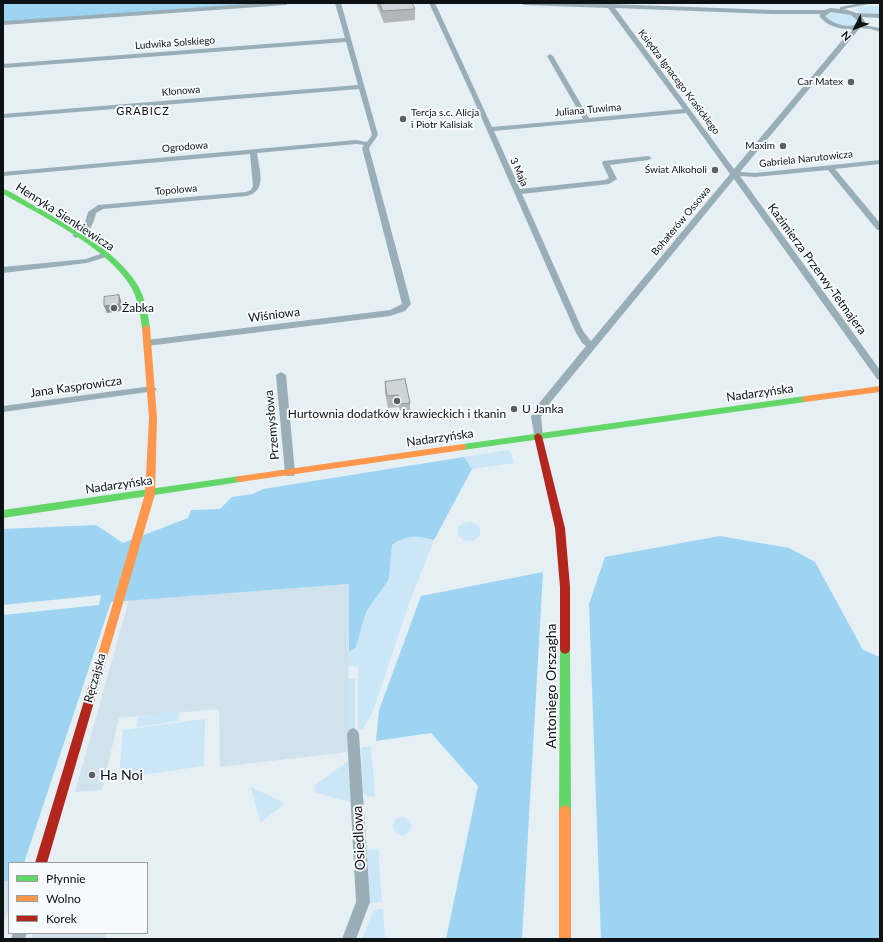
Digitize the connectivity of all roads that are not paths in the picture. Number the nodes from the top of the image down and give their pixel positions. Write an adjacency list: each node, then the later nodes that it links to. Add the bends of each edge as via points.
1 (286, 3): 16 (street)
2 (338, 3): 21 (street)
3 (432, 3): 28 (street, 3 Maja)
4 (524, 3): 6 (street)
5 (871, 3): 7 (street)
6 (608, 5): 10 (street); 25 (street, Księdza Ignacego Krasickiego)
7 (858, 5): 9 (street); 13 (street, via 854,8)
8 (761, 6): 10 (street)
9 (836, 10): 11 (street); 13 (street)
10 (772, 12): 12 (street)
11 (827, 12): 12 (street); 15 (street, via 822,15)
12 (797, 13): 15 (street)
13 (857, 16): 14 (street); 18 (street, Bohaterów Ossowa, via 861,24)
14 (880, 16)
15 (824, 20): 17 (street)
16 (3, 23)
17 (836, 25): 18 (street); 20 (street, via 846,32)
18 (858, 26): 19 (street); 20 (street, Bohaterów Ossowa)
19 (880, 30)
20 (847, 38): 35 (street, Bohaterów Ossowa)
21 (348, 40): 23 (street, Ludwika Solskiego); 24 (street)
22 (550, 56): 27 (street)
23 (3, 66)
24 (361, 87): 26 (street, Klonowa); 29 (street, via 375,135)
25 (688, 111): 27 (street, Juliana Tuwima); 35 (street, Księdza Ignacego Krasickiego)
26 (3, 116)
27 (587, 120): 28 (street, Juliana Tuwima)
28 (490, 129): 37 (street, 3 Maja)
29 (368, 144): 30 (street, Ogrodowa, via 356,142); 42 (street, Wiśniowa, via 365,148 406,299 407,304 404,308 390,313)
30 (253, 151): 34 (street, Ogrodowa); 39 (street, Topolowa, via 256,186 254,191 247,194 101,207 92,212 87,230)
31 (648, 158): 37 (street, via 606,163 613,179 606,182)
32 (880, 162): 33 (street, Gabriela Narutowicza)
33 (830, 167): 35 (street, Gabriela Narutowicza, via 755,175); 38 (street)
34 (3, 174)
35 (735, 174): 43 (street, Bohaterów Ossowa); 45 (street, Kazimierza Przerwy-Tetmajera)
36 (3, 191): 39 (street, Henryka Sienkiewicza)
37 (517, 192): 43 (street, 3 Maja, via 579,331 585,341)
38 (880, 228)
39 (76, 236): 40 (street, Henryka Sienkiewicza)
40 (103, 255): 41 (street, via 87,261); 42 (street, Henryka Sienkiewicza, via 125,275 137,292 144,317)
41 (3, 270)
42 (147, 343): 46 (street, Henryka Sienkiewicza)
43 (592, 346): 49 (street, Bohaterów Ossowa, via 538,412)
44 (281, 375): 50 (street, Przemysłowa)
45 (880, 378)
46 (152, 389): 48 (street, Jana Kasprowicza); 51 (street, Henryka Sienkiewicza)
47 (880, 389): 49 (street, Nadarzyńska)
48 (3, 409)
49 (538, 436): 50 (street, Nadarzyńska); 56 (street, Antoniego Orszagha, via 560,528 565,572)
50 (290, 473): 51 (street, Nadarzyńska)
51 (150, 494): 52 (street, Nadarzyńska); 54 (street, Ręczajska)
52 (3, 514)
53 (353, 734): 55 (street, Osiedlowa, via 363,902)
54 (41, 862)
55 (349, 939)
56 (565, 939)

